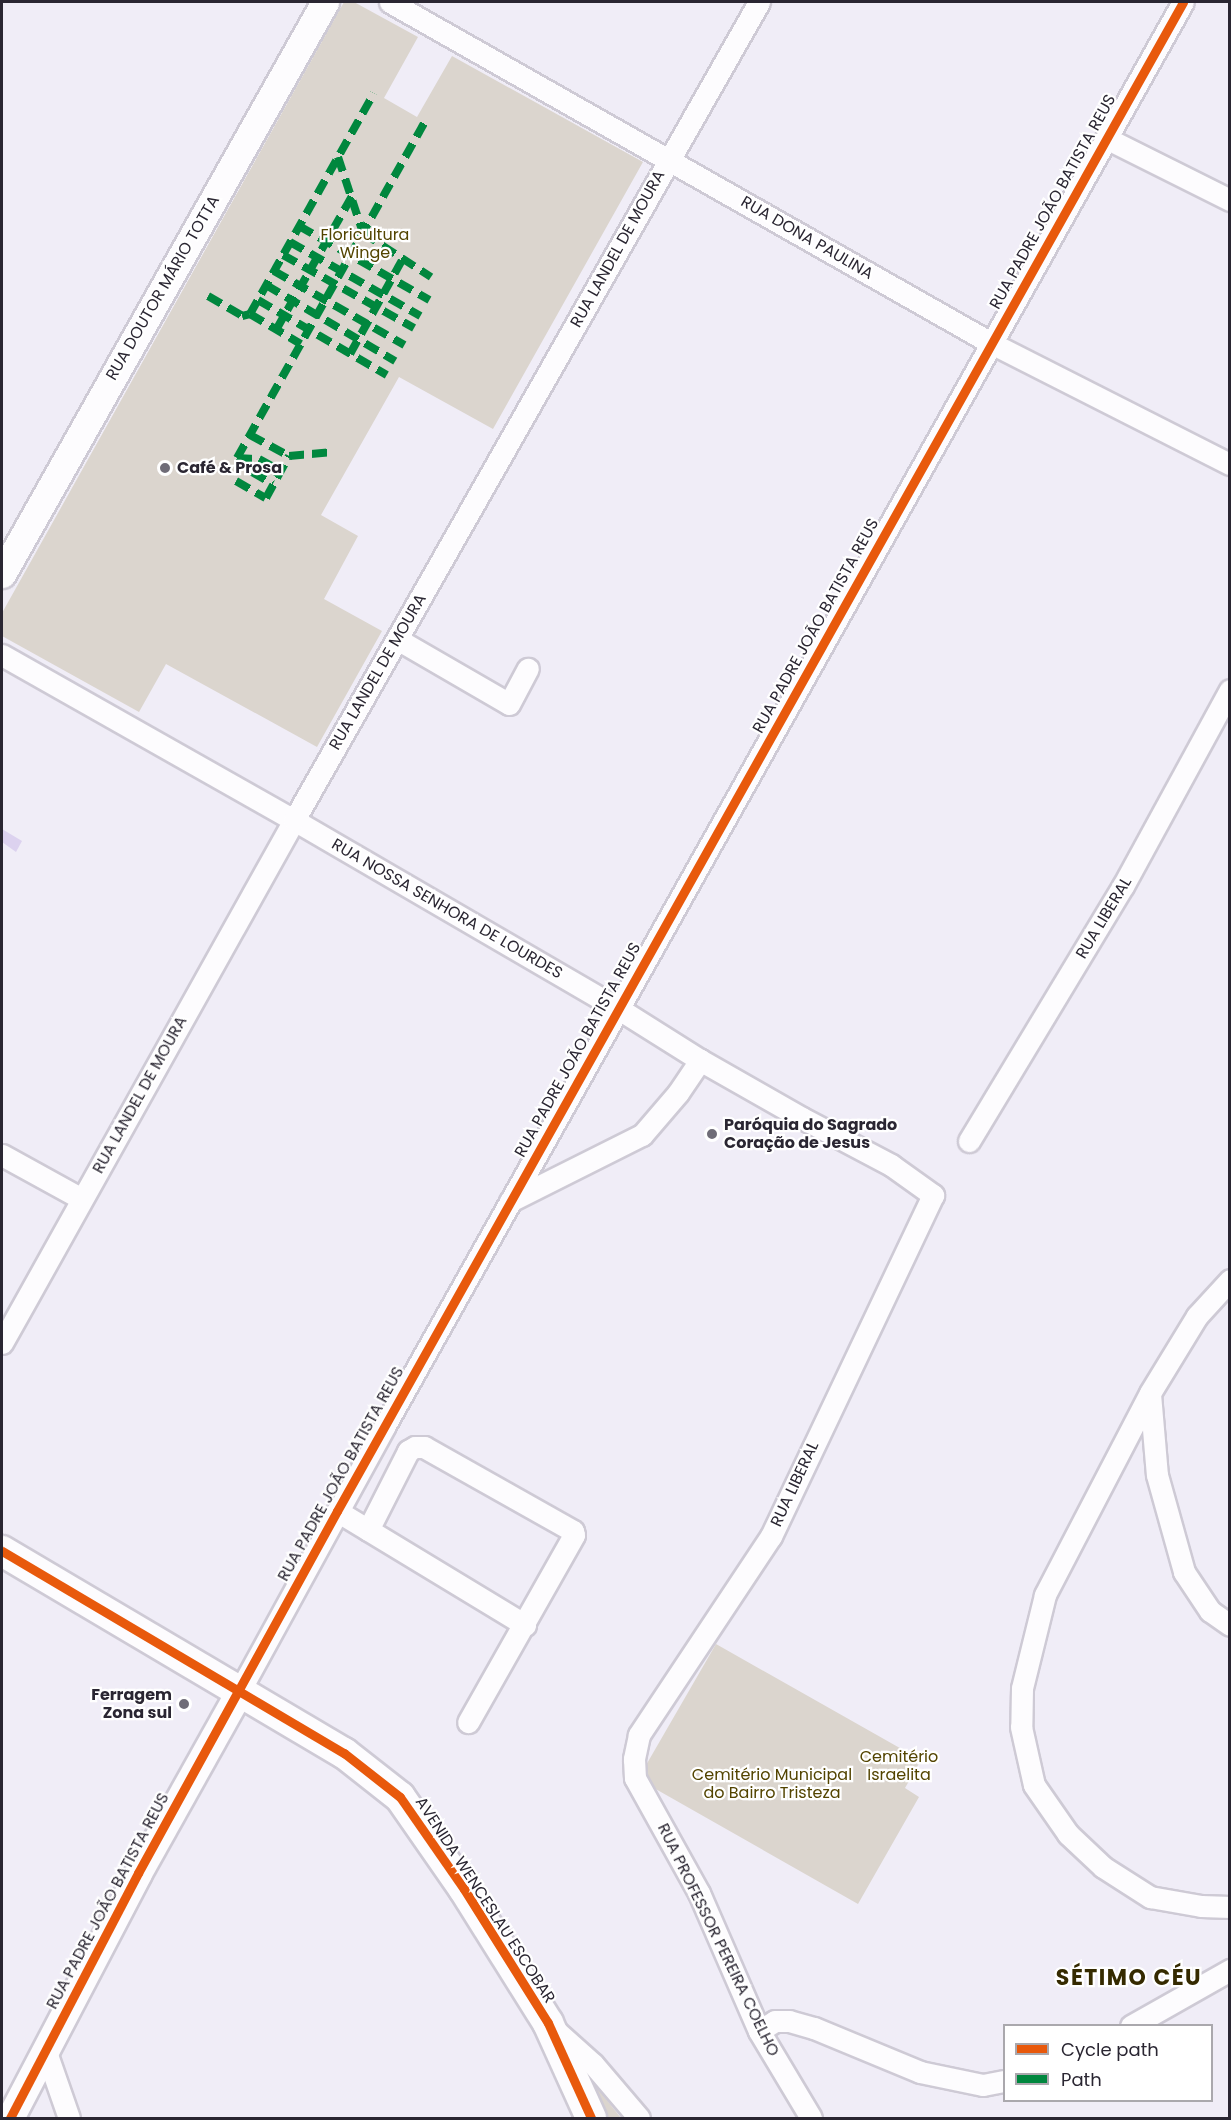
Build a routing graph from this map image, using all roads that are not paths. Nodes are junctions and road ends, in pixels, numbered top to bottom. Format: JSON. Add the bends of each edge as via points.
{"nodes":[{"id":1,"x":325,"y":2,"type":"edge"},
{"id":2,"x":390,"y":2,"type":"edge"},
{"id":3,"x":759,"y":2,"type":"edge"},
{"id":4,"x":1183,"y":2,"type":"edge"},
{"id":5,"x":1106,"y":138,"type":"junction"},
{"id":6,"x":668,"y":159,"type":"junction"},
{"id":7,"x":1230,"y":200,"type":"edge"},
{"id":8,"x":991,"y":343,"type":"junction"},
{"id":9,"x":1230,"y":464,"type":"edge"},
{"id":10,"x":2,"y":574,"type":"edge"},
{"id":11,"x":397,"y":639,"type":"junction"},
{"id":12,"x":2,"y":655,"type":"edge"},
{"id":13,"x":528,"y":669,"type":"dead end"},
{"id":14,"x":1230,"y":690,"type":"edge"},
{"id":15,"x":294,"y":820,"type":"junction"},
{"id":16,"x":619,"y":1008,"type":"junction"},
{"id":17,"x":700,"y":1060,"type":"junction"},
{"id":18,"x":969,"y":1141,"type":"dead end"},
{"id":19,"x":2,"y":1155,"type":"edge"},
{"id":20,"x":933,"y":1195,"type":"joint"},
{"id":21,"x":82,"y":1199,"type":"junction"},
{"id":22,"x":510,"y":1201,"type":"junction"},
{"id":23,"x":1230,"y":1280,"type":"edge"},
{"id":24,"x":10,"y":1309,"type":"edge"},
{"id":25,"x":2,"y":1343,"type":"edge"},
{"id":26,"x":1150,"y":1393,"type":"junction"},
{"id":27,"x":337,"y":1512,"type":"junction"},
{"id":28,"x":368,"y":1530,"type":"junction"},
{"id":29,"x":2,"y":1551,"type":"edge"},
{"id":30,"x":1230,"y":1624,"type":"edge"},
{"id":31,"x":525,"y":1625,"type":"junction"},
{"id":32,"x":239,"y":1692,"type":"junction"},
{"id":33,"x":468,"y":1722,"type":"dead end"},
{"id":34,"x":634,"y":1758,"type":"joint"},
{"id":35,"x":1230,"y":1907,"type":"edge"},
{"id":36,"x":1230,"y":1970,"type":"edge"},
{"id":37,"x":548,"y":2024,"type":"junction"},
{"id":38,"x":1133,"y":2024,"type":"edge"},
{"id":39,"x":759,"y":2031,"type":"junction"},
{"id":40,"x":45,"y":2052,"type":"junction"},
{"id":41,"x":1003,"y":2081,"type":"edge"},
{"id":42,"x":10,"y":2118,"type":"edge"},
{"id":43,"x":69,"y":2118,"type":"edge"},
{"id":44,"x":591,"y":2118,"type":"edge"},
{"id":45,"x":639,"y":2118,"type":"edge"},
{"id":46,"x":811,"y":2118,"type":"edge"}],
"edges":[{"from":1,"to":10,"type":"street","name":"RUA DOUTOR MÁRIO TOTTA"},
{"from":2,"to":6,"type":"street","name":"RUA DONA PAULINA"},
{"from":3,"to":6,"type":"street","name":"RUA LANDEL DE MOURA"},
{"from":4,"to":5,"type":"street","name":"RUA PADRE JOÃO BATISTA REUS"},
{"from":5,"to":7,"type":"street"},
{"from":5,"to":8,"type":"street","name":"RUA PADRE JOÃO BATISTA REUS"},
{"from":6,"to":8,"type":"street","name":"RUA DONA PAULINA"},
{"from":6,"to":11,"type":"street","name":"RUA LANDEL DE MOURA"},
{"from":8,"to":9,"type":"street","name":"RUA DONA PAULINA"},
{"from":8,"to":16,"type":"street","name":"RUA PADRE JOÃO BATISTA REUS"},
{"from":11,"to":13,"type":"street","via":[[509,704]]},
{"from":11,"to":15,"type":"street","name":"RUA LANDEL DE MOURA"},
{"from":12,"to":15,"type":"street","name":"RUA NOSSA SENHORA DE LOURDES"},
{"from":14,"to":18,"type":"street","name":"RUA LIBERAL","via":[[1124,886]]},
{"from":15,"to":16,"type":"street","name":"RUA NOSSA SENHORA DE LOURDES"},
{"from":15,"to":21,"type":"street","name":"RUA LANDEL DE MOURA"},
{"from":16,"to":17,"type":"street","name":"RUA NOSSA SENHORA DE LOURDES"},
{"from":16,"to":22,"type":"street","name":"RUA PADRE JOÃO BATISTA REUS"},
{"from":17,"to":20,"type":"street","name":"RUA NOSSA SENHORA DE LOURDES","via":[[891,1165]]},
{"from":17,"to":22,"type":"street","via":[[642,1135]]},
{"from":19,"to":21,"type":"street"},
{"from":20,"to":34,"type":"street","name":"RUA LIBERAL","via":[[771,1536],[639,1735]]},
{"from":21,"to":24,"type":"street","name":"RUA LANDEL DE MOURA"},
{"from":22,"to":27,"type":"street","name":"RUA PADRE JOÃO BATISTA REUS"},
{"from":23,"to":26,"type":"street","via":[[1197,1316]]},
{"from":24,"to":25,"type":"street","name":"RUA LANDEL DE MOURA"},
{"from":26,"to":30,"type":"street","via":[[1157,1475],[1184,1572],[1210,1611]]},
{"from":26,"to":35,"type":"street","via":[[1045,1595],[1022,1688],[1021,1727],[1034,1785],[1068,1834],[1103,1867],[1150,1897]]},
{"from":27,"to":28,"type":"street"},
{"from":27,"to":32,"type":"street","name":"RUA PADRE JOÃO BATISTA REUS"},
{"from":28,"to":31,"type":"street"},
{"from":28,"to":31,"type":"street","via":[[408,1451],[424,1447],[566,1525],[574,1535]]},
{"from":29,"to":32,"type":"main road","name":"AVENIDA WENCESLAU ESCOBAR"},
{"from":31,"to":33,"type":"street"},
{"from":32,"to":37,"type":"main road","name":"AVENIDA WENCESLAU ESCOBAR","via":[[344,1753],[400,1797],[464,1889]]},
{"from":32,"to":40,"type":"street","name":"RUA PADRE JOÃO BATISTA REUS","via":[[138,1873]]},
{"from":34,"to":39,"type":"street","name":"RUA PROFESSOR PEREIRA COELHO","via":[[635,1778],[699,1893]]},
{"from":36,"to":38,"type":"street"},
{"from":37,"to":44,"type":"main road","name":"AVENIDA WENCESLAU ESCOBAR"},
{"from":37,"to":45,"type":"street","via":[[593,2064]]},
{"from":39,"to":41,"type":"street","via":[[775,2021],[789,2021],[920,2072],[984,2085]]},
{"from":39,"to":46,"type":"street","name":"RUA PROFESSOR PEREIRA COELHO"},
{"from":40,"to":42,"type":"street","name":"RUA PADRE JOÃO BATISTA REUS"},
{"from":40,"to":43,"type":"street"}]}
